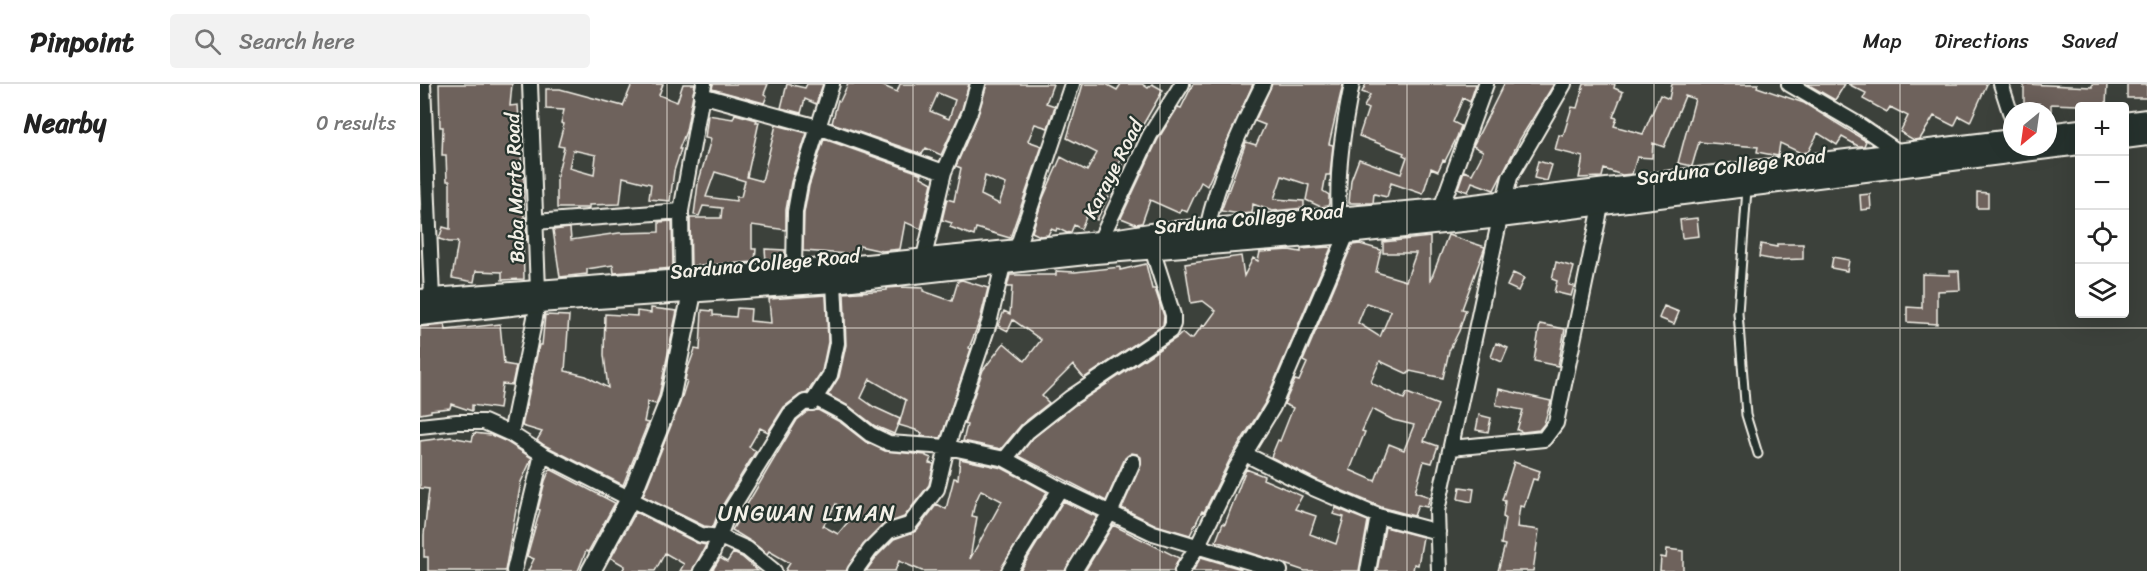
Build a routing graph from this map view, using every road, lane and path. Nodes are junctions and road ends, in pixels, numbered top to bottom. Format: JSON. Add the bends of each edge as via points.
{"nodes":[{"id":1,"x":423,"y":84,"type":"edge"},
{"id":2,"x":530,"y":84,"type":"edge"},
{"id":3,"x":832,"y":84,"type":"edge"},
{"id":4,"x":978,"y":84,"type":"edge"},
{"id":5,"x":1072,"y":84,"type":"edge"},
{"id":6,"x":1182,"y":84,"type":"edge"},
{"id":7,"x":1263,"y":84,"type":"edge"},
{"id":8,"x":1352,"y":84,"type":"edge"},
{"id":9,"x":1486,"y":84,"type":"edge"},
{"id":10,"x":1564,"y":84,"type":"edge"},
{"id":11,"x":1789,"y":84,"type":"edge"},
{"id":12,"x":2001,"y":84,"type":"edge"},
{"id":13,"x":703,"y":90,"type":"edge"},
{"id":14,"x":2007,"y":102,"type":"edge"},
{"id":15,"x":2147,"y":119,"type":"edge"},
{"id":16,"x":2129,"y":121,"type":"edge"},
{"id":17,"x":818,"y":127,"type":"junction"},
{"id":18,"x":2075,"y":130,"type":"edge"},
{"id":19,"x":2057,"y":132,"type":"edge"},
{"id":20,"x":2147,"y":136,"type":"edge"},
{"id":21,"x":2129,"y":138,"type":"edge"},
{"id":22,"x":2003,"y":140,"type":"edge"},
{"id":23,"x":2075,"y":146,"type":"edge"},
{"id":24,"x":1900,"y":153,"type":"junction"},
{"id":25,"x":944,"y":171,"type":"junction"},
{"id":26,"x":1747,"y":188,"type":"junction"},
{"id":27,"x":1601,"y":206,"type":"junction"},
{"id":28,"x":1441,"y":208,"type":"junction"},
{"id":29,"x":1502,"y":209,"type":"junction"},
{"id":30,"x":681,"y":211,"type":"junction"},
{"id":31,"x":535,"y":222,"type":"junction"},
{"id":32,"x":1343,"y":226,"type":"junction"},
{"id":33,"x":1207,"y":228,"type":"junction"},
{"id":34,"x":1256,"y":233,"type":"junction"},
{"id":35,"x":1097,"y":247,"type":"junction"},
{"id":36,"x":1017,"y":248,"type":"junction"},
{"id":37,"x":1152,"y":249,"type":"junction"},
{"id":38,"x":924,"y":257,"type":"junction"},
{"id":39,"x":1003,"y":265,"type":"junction"},
{"id":40,"x":794,"y":268,"type":"junction"},
{"id":41,"x":834,"y":282,"type":"junction"},
{"id":42,"x":687,"y":286,"type":"junction"},
{"id":43,"x":538,"y":296,"type":"junction"},
{"id":44,"x":426,"y":299,"type":"edge"},
{"id":45,"x":420,"y":316,"type":"edge"},
{"id":46,"x":815,"y":398,"type":"junction"},
{"id":47,"x":420,"y":426,"type":"edge"},
{"id":48,"x":510,"y":434,"type":"junction"},
{"id":49,"x":947,"y":447,"type":"junction"},
{"id":50,"x":1451,"y":448,"type":"junction"},
{"id":51,"x":542,"y":454,"type":"junction"},
{"id":52,"x":1245,"y":454,"type":"junction"},
{"id":53,"x":1758,"y":454,"type":"dead end"},
{"id":54,"x":1005,"y":459,"type":"junction"},
{"id":55,"x":1133,"y":462,"type":"dead end"},
{"id":56,"x":1060,"y":489,"type":"junction"},
{"id":57,"x":630,"y":499,"type":"junction"},
{"id":58,"x":1110,"y":513,"type":"junction"},
{"id":59,"x":1378,"y":516,"type":"junction"},
{"id":60,"x":1438,"y":532,"type":"junction"},
{"id":61,"x":720,"y":537,"type":"junction"},
{"id":62,"x":1197,"y":547,"type":"junction"},
{"id":63,"x":514,"y":571,"type":"edge"},
{"id":64,"x":591,"y":571,"type":"edge"},
{"id":65,"x":701,"y":571,"type":"edge"},
{"id":66,"x":774,"y":571,"type":"edge"},
{"id":67,"x":855,"y":571,"type":"edge"},
{"id":68,"x":1009,"y":571,"type":"edge"},
{"id":69,"x":1074,"y":571,"type":"edge"},
{"id":70,"x":1182,"y":571,"type":"edge"},
{"id":71,"x":1280,"y":571,"type":"edge"},
{"id":72,"x":1368,"y":571,"type":"edge"},
{"id":73,"x":1439,"y":571,"type":"edge"}],
"edges":[{"from":1,"to":44,"type":"street"},
{"from":2,"to":31,"type":"street","name":"Baba Marte Road"},
{"from":3,"to":17,"type":"street"},
{"from":4,"to":25,"type":"street"},
{"from":5,"to":36,"type":"street"},
{"from":6,"to":35,"type":"street","name":"Karaye Road","via":[[1150,135]]},
{"from":7,"to":33,"type":"street","via":[[1239,132]]},
{"from":8,"to":32,"type":"street","via":[[1337,188]]},
{"from":9,"to":28,"type":"street"},
{"from":10,"to":29,"type":"street","via":[[1510,177]]},
{"from":11,"to":24,"type":"street"},
{"from":12,"to":14,"type":"street"},
{"from":13,"to":17,"type":"street"},
{"from":13,"to":30,"type":"street"},
{"from":15,"to":16,"type":"street"},
{"from":17,"to":25,"type":"street"},
{"from":17,"to":40,"type":"street","via":[[795,212]]},
{"from":18,"to":19,"type":"street"},
{"from":20,"to":21,"type":"street"},
{"from":22,"to":24,"type":"street","name":"Sarduna College Road"},
{"from":23,"to":26,"type":"street","name":"Sarduna College Road"},
{"from":24,"to":29,"type":"street","name":"Sarduna College Road"},
{"from":25,"to":38,"type":"street"},
{"from":26,"to":27,"type":"street","name":"Sarduna College Road"},
{"from":26,"to":53,"type":"lane","via":[[1738,313],[1746,415]]},
{"from":27,"to":29,"type":"street","name":"Sarduna College Road"},
{"from":27,"to":50,"type":"street","via":[[1556,423],[1544,439]]},
{"from":28,"to":29,"type":"street","name":"Sarduna College Road"},
{"from":28,"to":32,"type":"street","name":"Sarduna College Road"},
{"from":29,"to":32,"type":"street","name":"Sarduna College Road"},
{"from":29,"to":50,"type":"street"},
{"from":30,"to":31,"type":"street"},
{"from":30,"to":42,"type":"street"},
{"from":31,"to":43,"type":"street","name":"Baba Marte Road"},
{"from":32,"to":34,"type":"street","name":"Sarduna College Road"},
{"from":32,"to":52,"type":"street","via":[[1273,407]]},
{"from":33,"to":34,"type":"street","name":"Sarduna College Road"},
{"from":33,"to":35,"type":"street","name":"Sarduna College Road","via":[[1150,233]]},
{"from":34,"to":37,"type":"street","name":"Sarduna College Road"},
{"from":35,"to":36,"type":"street","name":"Sarduna College Road"},
{"from":35,"to":37,"type":"street","name":"Sarduna College Road"},
{"from":35,"to":39,"type":"street","name":"Sarduna College Road"},
{"from":36,"to":38,"type":"street","name":"Sarduna College Road"},
{"from":37,"to":54,"type":"street","via":[[1173,315],[1170,331],[1070,398],[1027,432]]},
{"from":38,"to":40,"type":"street","name":"Sarduna College Road"},
{"from":39,"to":41,"type":"street","name":"Sarduna College Road"},
{"from":39,"to":49,"type":"street","via":[[989,323]]},
{"from":40,"to":42,"type":"street","name":"Sarduna College Road"},
{"from":41,"to":42,"type":"street","name":"Sarduna College Road"},
{"from":41,"to":46,"type":"street","via":[[837,343],[830,375]]},
{"from":42,"to":43,"type":"street","name":"Sarduna College Road"},
{"from":42,"to":57,"type":"street","via":[[670,399]]},
{"from":43,"to":44,"type":"street","name":"Sarduna College Road"},
{"from":43,"to":45,"type":"street","name":"Sarduna College Road"},
{"from":43,"to":48,"type":"street","name":"Baba Marte Road"},
{"from":46,"to":49,"type":"street","via":[[889,443]]},
{"from":46,"to":61,"type":"street","via":[[789,414],[728,516]]},
{"from":47,"to":48,"type":"street","via":[[484,422]]},
{"from":48,"to":51,"type":"street"},
{"from":49,"to":54,"type":"street"},
{"from":49,"to":67,"type":"street","via":[[933,496],[909,525],[889,531]]},
{"from":50,"to":60,"type":"street","via":[[1437,511]]},
{"from":51,"to":57,"type":"street"},
{"from":51,"to":63,"type":"street"},
{"from":52,"to":59,"type":"street"},
{"from":52,"to":62,"type":"street"},
{"from":54,"to":56,"type":"street"},
{"from":55,"to":58,"type":"street"},
{"from":56,"to":58,"type":"street"},
{"from":56,"to":68,"type":"street"},
{"from":57,"to":61,"type":"street","via":[[701,535]]},
{"from":57,"to":64,"type":"street"},
{"from":58,"to":62,"type":"street"},
{"from":58,"to":69,"type":"street"},
{"from":59,"to":60,"type":"street"},
{"from":59,"to":72,"type":"street"},
{"from":60,"to":73,"type":"street"},
{"from":61,"to":65,"type":"street"},
{"from":61,"to":66,"type":"street","via":[[747,549]]},
{"from":62,"to":70,"type":"street"},
{"from":62,"to":71,"type":"street"}]}
